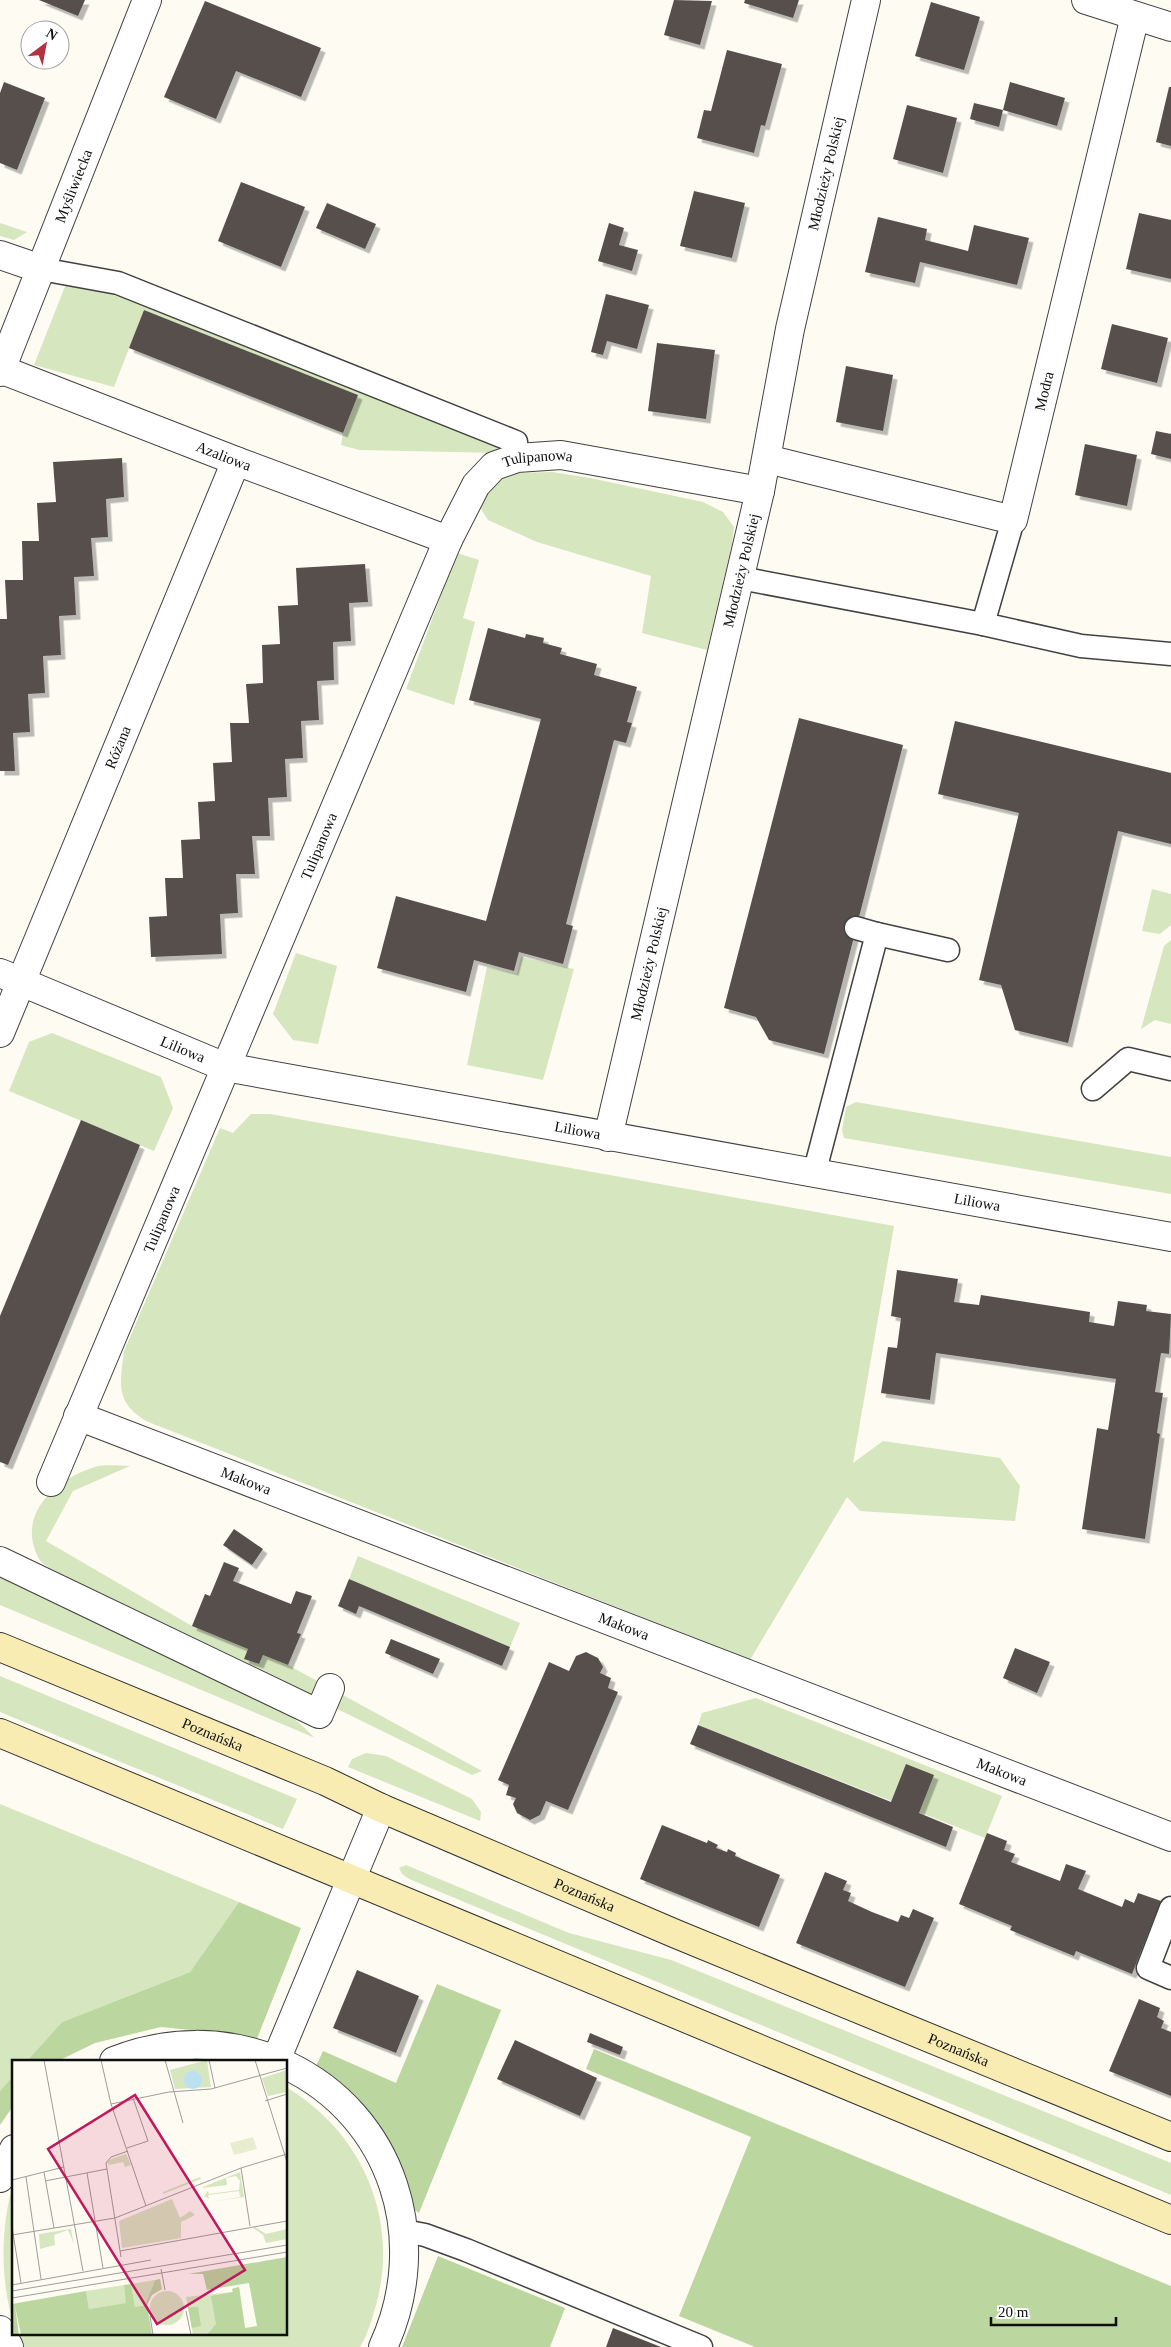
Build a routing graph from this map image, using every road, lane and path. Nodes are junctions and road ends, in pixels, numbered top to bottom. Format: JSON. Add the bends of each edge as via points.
{"nodes":[{"id":1,"x":147,"y":0,"type":"edge"},
{"id":2,"x":866,"y":0,"type":"edge"},
{"id":3,"x":1086,"y":0,"type":"edge"},
{"id":4,"x":1135,"y":16,"type":"junction"},
{"id":5,"x":1171,"y":27,"type":"edge"},
{"id":6,"x":0,"y":255,"type":"edge"},
{"id":7,"x":41,"y":269,"type":"junction"},
{"id":8,"x":0,"y":370,"type":"edge"},
{"id":9,"x":517,"y":458,"type":"junction"},
{"id":10,"x":767,"y":459,"type":"junction"},
{"id":11,"x":236,"y":461,"type":"junction"},
{"id":12,"x":760,"y":491,"type":"junction"},
{"id":13,"x":1014,"y":520,"type":"junction"},
{"id":14,"x":448,"y":540,"type":"junction"},
{"id":15,"x":740,"y":578,"type":"junction"},
{"id":16,"x":982,"y":624,"type":"junction"},
{"id":17,"x":1171,"y":654,"type":"edge"},
{"id":18,"x":856,"y":928,"type":"dead end"},
{"id":19,"x":878,"y":934,"type":"junction"},
{"id":20,"x":948,"y":950,"type":"dead end"},
{"id":21,"x":11,"y":977,"type":"edge"},
{"id":22,"x":0,"y":1033,"type":"edge"},
{"id":23,"x":225,"y":1067,"type":"junction"},
{"id":24,"x":1171,"y":1069,"type":"edge"},
{"id":25,"x":1093,"y":1089,"type":"dead end"},
{"id":26,"x":608,"y":1137,"type":"junction"},
{"id":27,"x":814,"y":1174,"type":"junction"},
{"id":28,"x":1171,"y":1237,"type":"edge"},
{"id":29,"x":78,"y":1416,"type":"junction"},
{"id":30,"x":51,"y":1482,"type":"dead end"},
{"id":31,"x":0,"y":1560,"type":"edge"},
{"id":32,"x":0,"y":1647,"type":"edge"},
{"id":33,"x":330,"y":1688,"type":"dead end"},
{"id":34,"x":0,"y":1733,"type":"edge"},
{"id":35,"x":381,"y":1808,"type":"junction"},
{"id":36,"x":1171,"y":1837,"type":"edge"},
{"id":37,"x":352,"y":1879,"type":"junction"},
{"id":38,"x":1171,"y":1908,"type":"edge"},
{"id":39,"x":1171,"y":1978,"type":"edge"},
{"id":40,"x":116,"y":2060,"type":"edge"},
{"id":41,"x":275,"y":2060,"type":"edge"},
{"id":42,"x":281,"y":2060,"type":"edge"},
{"id":43,"x":288,"y":2067,"type":"edge"},
{"id":44,"x":1171,"y":2137,"type":"edge"},
{"id":45,"x":1171,"y":2220,"type":"edge"},
{"id":46,"x":404,"y":2231,"type":"junction"},
{"id":47,"x":0,"y":2330,"type":"edge"},
{"id":48,"x":9,"y":2347,"type":"edge"},
{"id":49,"x":383,"y":2347,"type":"edge"},
{"id":50,"x":701,"y":2347,"type":"edge"}],
"edges":[{"from":1,"to":7,"type":"street","name":"Myśliwiecka"},
{"from":2,"to":10,"type":"street","name":"Młodzieży Polskiej","via":[[790,329]]},
{"from":3,"to":4,"type":"street"},
{"from":4,"to":5,"type":"street"},
{"from":4,"to":13,"type":"street","name":"Modra"},
{"from":6,"to":7,"type":"street"},
{"from":7,"to":8,"type":"street","name":"Myśliwiecka"},
{"from":7,"to":9,"type":"lane","via":[[118,283],[516,442]]},
{"from":8,"to":11,"type":"street","name":"Azaliowa"},
{"from":9,"to":12,"type":"street","name":"Tulipanowa","via":[[561,455]]},
{"from":9,"to":14,"type":"street","name":"Tulipanowa","via":[[494,466],[476,485]]},
{"from":10,"to":12,"type":"street","name":"Młodzieży Polskiej"},
{"from":10,"to":13,"type":"street"},
{"from":11,"to":14,"type":"street","name":"Azaliowa"},
{"from":11,"to":21,"type":"street","name":"Różana"},
{"from":12,"to":15,"type":"street","name":"Młodzieży Polskiej"},
{"from":13,"to":16,"type":"lane"},
{"from":14,"to":23,"type":"street","name":"Tulipanowa"},
{"from":15,"to":16,"type":"lane"},
{"from":15,"to":26,"type":"street","name":"Młodzieży Polskiej"},
{"from":16,"to":17,"type":"lane","via":[[1081,646]]},
{"from":18,"to":19,"type":"lane"},
{"from":19,"to":20,"type":"lane"},
{"from":19,"to":27,"type":"lane"},
{"from":21,"to":22,"type":"street","name":"Różana"},
{"from":21,"to":23,"type":"street","name":"Liliowa"},
{"from":23,"to":26,"type":"street","name":"Liliowa"},
{"from":23,"to":29,"type":"street","name":"Tulipanowa"},
{"from":24,"to":25,"type":"lane","via":[[1128,1059]]},
{"from":26,"to":27,"type":"street","name":"Liliowa"},
{"from":27,"to":28,"type":"street","name":"Liliowa"},
{"from":29,"to":30,"type":"street","name":"Tulipanowa"},
{"from":29,"to":36,"type":"street","name":"Makowa"},
{"from":31,"to":33,"type":"street","via":[[319,1714]]},
{"from":32,"to":35,"type":"main road","name":"Poznańska","via":[[324,1781]]},
{"from":34,"to":37,"type":"main road"},
{"from":35,"to":37,"type":"street"},
{"from":35,"to":44,"type":"main road","name":"Poznańska","via":[[676,1934]]},
{"from":37,"to":42,"type":"street"},
{"from":37,"to":45,"type":"main road"},
{"from":38,"to":39,"type":"lane","via":[[1148,1968]]},
{"from":40,"to":41,"type":"street","via":[[169,2045],[206,2044],[242,2048]]},
{"from":43,"to":46,"type":"street","via":[[339,2100],[371,2138],[393,2182]]},
{"from":46,"to":49,"type":"street","via":[[405,2265],[401,2298]]},
{"from":46,"to":50,"type":"lane","via":[[466,2250]]},
{"from":47,"to":48,"type":"street"}]}
